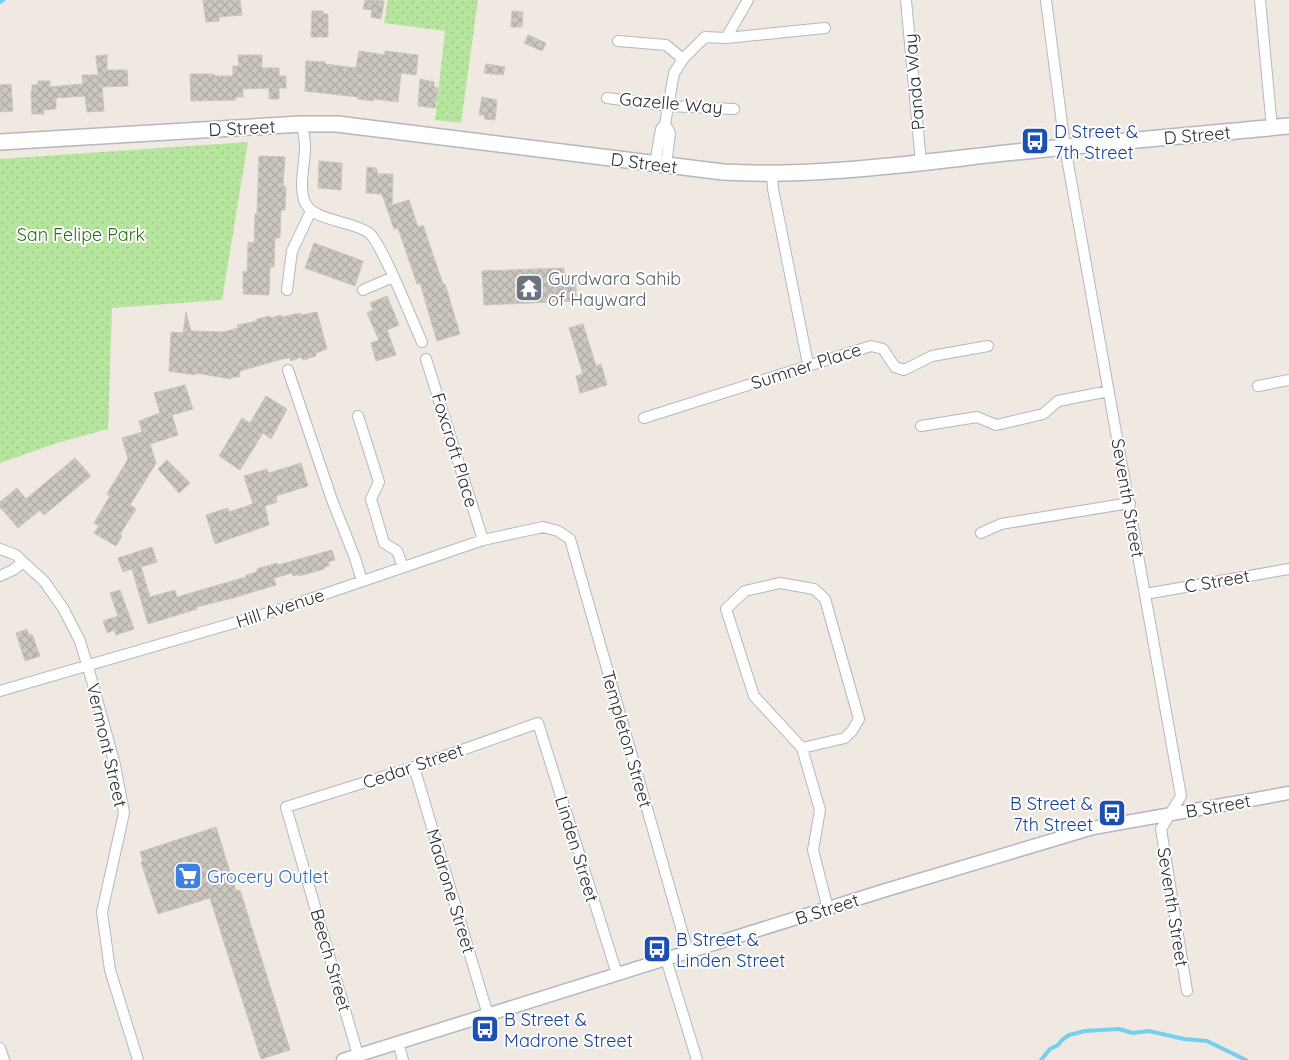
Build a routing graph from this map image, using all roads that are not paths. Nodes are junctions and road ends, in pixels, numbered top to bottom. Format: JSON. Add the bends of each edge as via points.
{"nodes":[{"id":1,"x":748,"y":0,"type":"edge"},
{"id":2,"x":906,"y":0,"type":"edge"},
{"id":3,"x":1046,"y":0,"type":"edge"},
{"id":4,"x":1260,"y":0,"type":"edge"},
{"id":5,"x":825,"y":28,"type":"dead end"},
{"id":6,"x":726,"y":38,"type":"junction"},
{"id":7,"x":618,"y":42,"type":"dead end"},
{"id":8,"x":683,"y":59,"type":"junction"},
{"id":9,"x":607,"y":98,"type":"dead end"},
{"id":10,"x":668,"y":106,"type":"junction"},
{"id":11,"x":734,"y":109,"type":"dead end"},
{"id":12,"x":302,"y":124,"type":"junction"},
{"id":13,"x":1289,"y":126,"type":"edge"},
{"id":14,"x":1272,"y":128,"type":"junction"},
{"id":15,"x":0,"y":142,"type":"edge"},
{"id":16,"x":1065,"y":148,"type":"junction"},
{"id":17,"x":920,"y":164,"type":"junction"},
{"id":18,"x":661,"y":165,"type":"junction"},
{"id":19,"x":772,"y":174,"type":"junction"},
{"id":20,"x":311,"y":210,"type":"junction"},
{"id":21,"x":393,"y":277,"type":"junction"},
{"id":22,"x":287,"y":290,"type":"dead end"},
{"id":23,"x":363,"y":290,"type":"dead end"},
{"id":24,"x":422,"y":342,"type":"dead end"},
{"id":25,"x":988,"y":346,"type":"dead end"},
{"id":26,"x":426,"y":359,"type":"dead end"},
{"id":27,"x":808,"y":364,"type":"junction"},
{"id":28,"x":288,"y":370,"type":"dead end"},
{"id":29,"x":1289,"y":380,"type":"edge"},
{"id":30,"x":1258,"y":386,"type":"dead end"},
{"id":31,"x":1109,"y":391,"type":"junction"},
{"id":32,"x":358,"y":416,"type":"dead end"},
{"id":33,"x":644,"y":418,"type":"dead end"},
{"id":34,"x":921,"y":426,"type":"dead end"},
{"id":35,"x":1130,"y":503,"type":"junction"},
{"id":36,"x":558,"y":531,"type":"joint"},
{"id":37,"x":981,"y":533,"type":"dead end"},
{"id":38,"x":482,"y":540,"type":"junction"},
{"id":39,"x":0,"y":549,"type":"edge"},
{"id":40,"x":23,"y":562,"type":"junction"},
{"id":41,"x":403,"y":567,"type":"junction"},
{"id":42,"x":1289,"y":569,"type":"edge"},
{"id":43,"x":0,"y":576,"type":"edge"},
{"id":44,"x":362,"y":581,"type":"junction"},
{"id":45,"x":1145,"y":594,"type":"junction"},
{"id":46,"x":88,"y":666,"type":"junction"},
{"id":47,"x":0,"y":691,"type":"edge"},
{"id":48,"x":538,"y":722,"type":"joint"},
{"id":49,"x":802,"y":748,"type":"junction"},
{"id":50,"x":414,"y":767,"type":"junction"},
{"id":51,"x":1289,"y":793,"type":"edge"},
{"id":52,"x":286,"y":807,"type":"joint"},
{"id":53,"x":1170,"y":814,"type":"junction"},
{"id":54,"x":828,"y":909,"type":"junction"},
{"id":55,"x":688,"y":952,"type":"junction"},
{"id":56,"x":666,"y":959,"type":"junction"},
{"id":57,"x":617,"y":974,"type":"junction"},
{"id":58,"x":1187,"y":990,"type":"dead end"},
{"id":59,"x":488,"y":1015,"type":"junction"},
{"id":60,"x":398,"y":1043,"type":"junction"},
{"id":61,"x":0,"y":1048,"type":"edge"},
{"id":62,"x":358,"y":1055,"type":"junction"},
{"id":63,"x":4,"y":1060,"type":"edge"},
{"id":64,"x":138,"y":1060,"type":"edge"},
{"id":65,"x":343,"y":1060,"type":"edge"},
{"id":66,"x":403,"y":1060,"type":"edge"},
{"id":67,"x":697,"y":1060,"type":"edge"}],
"edges":[{"from":1,"to":6,"type":"street"},
{"from":2,"to":17,"type":"street","name":"Panda Way"},
{"from":3,"to":16,"type":"street","name":"Seventh Street"},
{"from":4,"to":14,"type":"street"},
{"from":5,"to":6,"type":"street"},
{"from":6,"to":8,"type":"street","via":[[705,37]]},
{"from":7,"to":8,"type":"street","via":[[666,45]]},
{"from":8,"to":10,"type":"street","via":[[674,73]]},
{"from":9,"to":10,"type":"street","name":"Gazelle Way"},
{"from":10,"to":11,"type":"street","name":"Gazelle Way"},
{"from":10,"to":18,"type":"street","via":[[665,124],[670,133]]},
{"from":12,"to":15,"type":"main road","name":"D Street"},
{"from":12,"to":18,"type":"main road","name":"D Street","via":[[337,124]]},
{"from":12,"to":20,"type":"street","via":[[305,146],[303,192],[304,201]]},
{"from":13,"to":14,"type":"main road","name":"D Street"},
{"from":14,"to":16,"type":"main road","name":"D Street"},
{"from":16,"to":17,"type":"main road","name":"D Street"},
{"from":16,"to":31,"type":"street","name":"Seventh Street"},
{"from":17,"to":19,"type":"main road","name":"D Street"},
{"from":18,"to":19,"type":"main road","name":"D Street"},
{"from":19,"to":27,"type":"street"},
{"from":20,"to":21,"type":"street","via":[[358,226],[371,234]]},
{"from":20,"to":22,"type":"street","via":[[292,251]]},
{"from":21,"to":23,"type":"street"},
{"from":21,"to":24,"type":"street"},
{"from":25,"to":27,"type":"street","name":"Sumner Place","via":[[932,356],[904,370],[895,367],[883,349],[870,346]]},
{"from":26,"to":38,"type":"street","name":"Foxcroft Place"},
{"from":27,"to":33,"type":"street","name":"Sumner Place"},
{"from":28,"to":44,"type":"street"},
{"from":29,"to":30,"type":"street"},
{"from":31,"to":34,"type":"street","via":[[1058,401],[1043,414],[996,425],[977,418]]},
{"from":31,"to":35,"type":"street","name":"Seventh Street"},
{"from":32,"to":41,"type":"street","via":[[379,482],[371,499],[384,543],[398,551]]},
{"from":35,"to":37,"type":"street","via":[[1001,524]]},
{"from":35,"to":45,"type":"street","name":"Seventh Street"},
{"from":36,"to":38,"type":"street","name":"Hill Avenue","via":[[543,527]]},
{"from":36,"to":55,"type":"street","name":"Templeton Street","via":[[570,539]]},
{"from":38,"to":41,"type":"street","name":"Hill Avenue"},
{"from":39,"to":40,"type":"street","name":"Vermont Street","via":[[16,555]]},
{"from":40,"to":43,"type":"street"},
{"from":40,"to":46,"type":"street","name":"Vermont Street","via":[[44,581],[63,608],[80,641]]},
{"from":41,"to":44,"type":"street","name":"Hill Avenue"},
{"from":42,"to":45,"type":"street","name":"C Street"},
{"from":44,"to":46,"type":"street","name":"Hill Avenue","via":[[274,611]]},
{"from":45,"to":53,"type":"street","name":"Seventh Street","via":[[1181,796]]},
{"from":46,"to":47,"type":"street","name":"Hill Avenue"},
{"from":46,"to":64,"type":"street","name":"Vermont Street","via":[[115,765],[124,813],[102,912],[110,970]]},
{"from":48,"to":50,"type":"street","name":"Cedar Street"},
{"from":48,"to":57,"type":"street","name":"Linden Street"},
{"from":49,"to":49,"type":"street","via":[[754,696],[726,609],[745,591],[780,583],[814,589],[825,600],[859,718],[845,738]]},
{"from":49,"to":54,"type":"street","via":[[820,810],[813,850]]},
{"from":50,"to":52,"type":"street","name":"Cedar Street"},
{"from":50,"to":59,"type":"street","name":"Madrone Street"},
{"from":51,"to":53,"type":"street","name":"B Street"},
{"from":52,"to":62,"type":"street","name":"Beech Street"},
{"from":53,"to":54,"type":"street","name":"B Street","via":[[1093,828]]},
{"from":53,"to":58,"type":"street","name":"Seventh Street","via":[[1161,830]]},
{"from":54,"to":55,"type":"street","name":"B Street"},
{"from":55,"to":56,"type":"street","name":"B Street"},
{"from":56,"to":57,"type":"street","name":"B Street"},
{"from":56,"to":67,"type":"street"},
{"from":57,"to":59,"type":"street","name":"B Street"},
{"from":59,"to":60,"type":"street","name":"B Street"},
{"from":60,"to":62,"type":"street","name":"B Street"},
{"from":60,"to":66,"type":"street"},
{"from":61,"to":63,"type":"street"},
{"from":62,"to":65,"type":"street","name":"B Street"}]}
